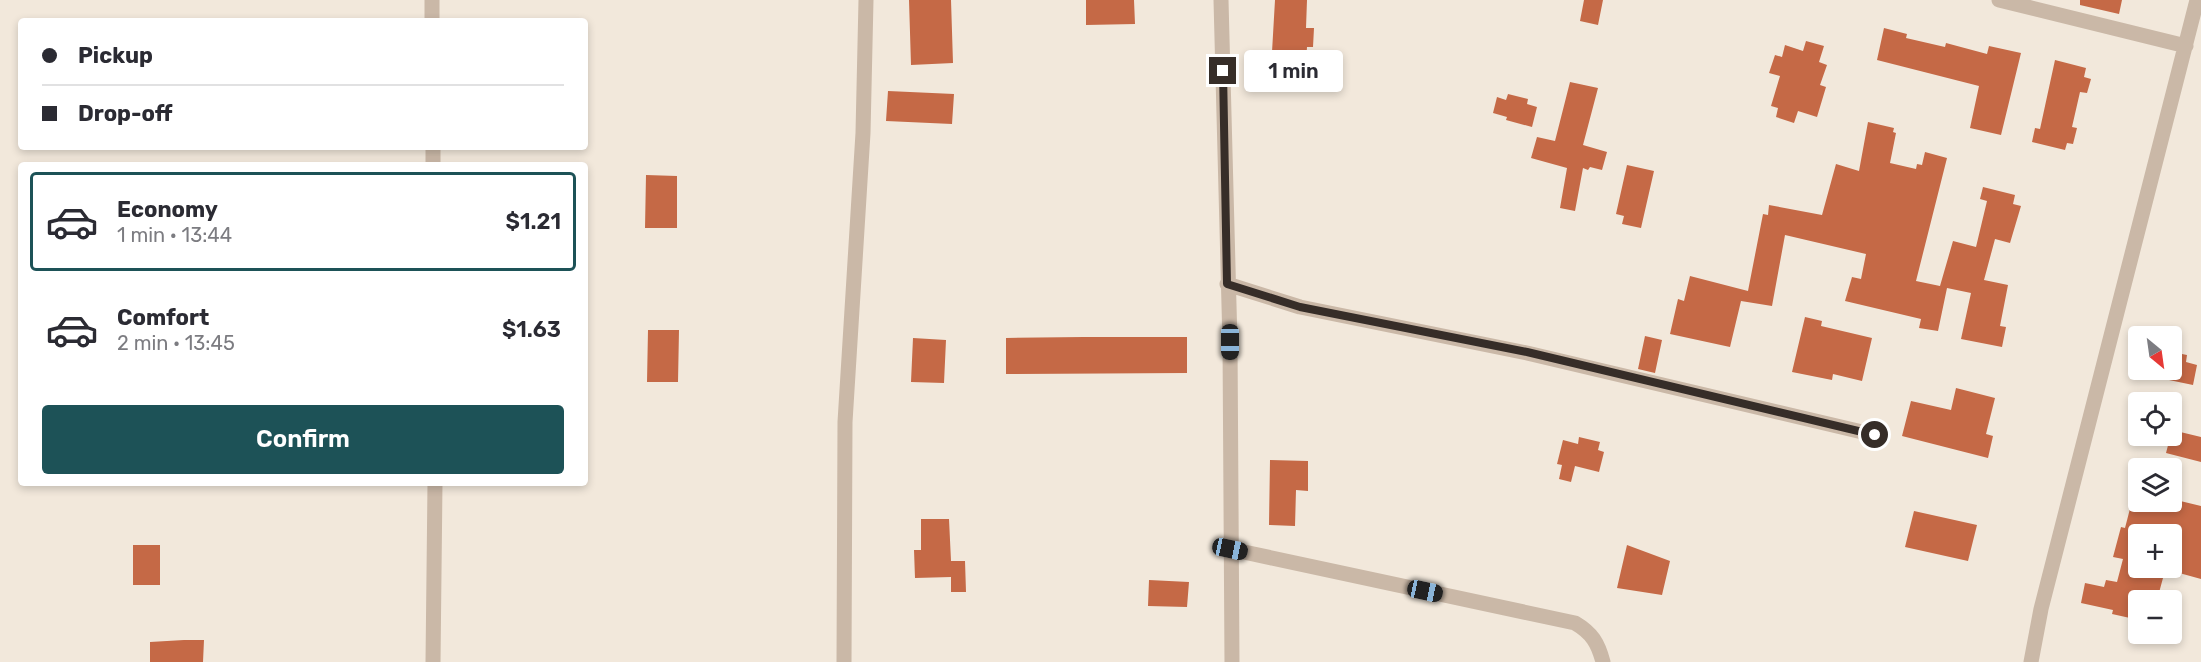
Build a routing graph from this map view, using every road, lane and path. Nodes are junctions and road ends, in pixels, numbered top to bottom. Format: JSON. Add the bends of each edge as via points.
{"nodes":[{"id":1,"x":432,"y":0,"type":"edge"},
{"id":2,"x":866,"y":0,"type":"edge"},
{"id":3,"x":1221,"y":0,"type":"edge"},
{"id":4,"x":1999,"y":0,"type":"edge"},
{"id":5,"x":2197,"y":0,"type":"edge"},
{"id":6,"x":432,"y":18,"type":"edge"},
{"id":7,"x":2186,"y":46,"type":"junction"},
{"id":8,"x":1227,"y":284,"type":"junction"},
{"id":9,"x":1875,"y":435,"type":"dead end"},
{"id":10,"x":435,"y":486,"type":"edge"},
{"id":11,"x":1230,"y":549,"type":"junction"},
{"id":12,"x":433,"y":662,"type":"edge"},
{"id":13,"x":844,"y":662,"type":"edge"},
{"id":14,"x":1232,"y":662,"type":"edge"},
{"id":15,"x":1603,"y":662,"type":"edge"},
{"id":16,"x":2031,"y":662,"type":"edge"}],
"edges":[{"from":1,"to":6,"type":"street"},
{"from":2,"to":13,"type":"street","via":[[863,133],[845,422]]},
{"from":3,"to":8,"type":"street"},
{"from":4,"to":7,"type":"street"},
{"from":5,"to":7,"type":"street"},
{"from":7,"to":16,"type":"street","via":[[2044,598]]},
{"from":8,"to":9,"type":"street","via":[[1300,307],[1527,352]]},
{"from":8,"to":11,"type":"street"},
{"from":10,"to":12,"type":"street"},
{"from":11,"to":14,"type":"street"},
{"from":11,"to":15,"type":"street","via":[[1575,623],[1589,632],[1599,646]]}]}
